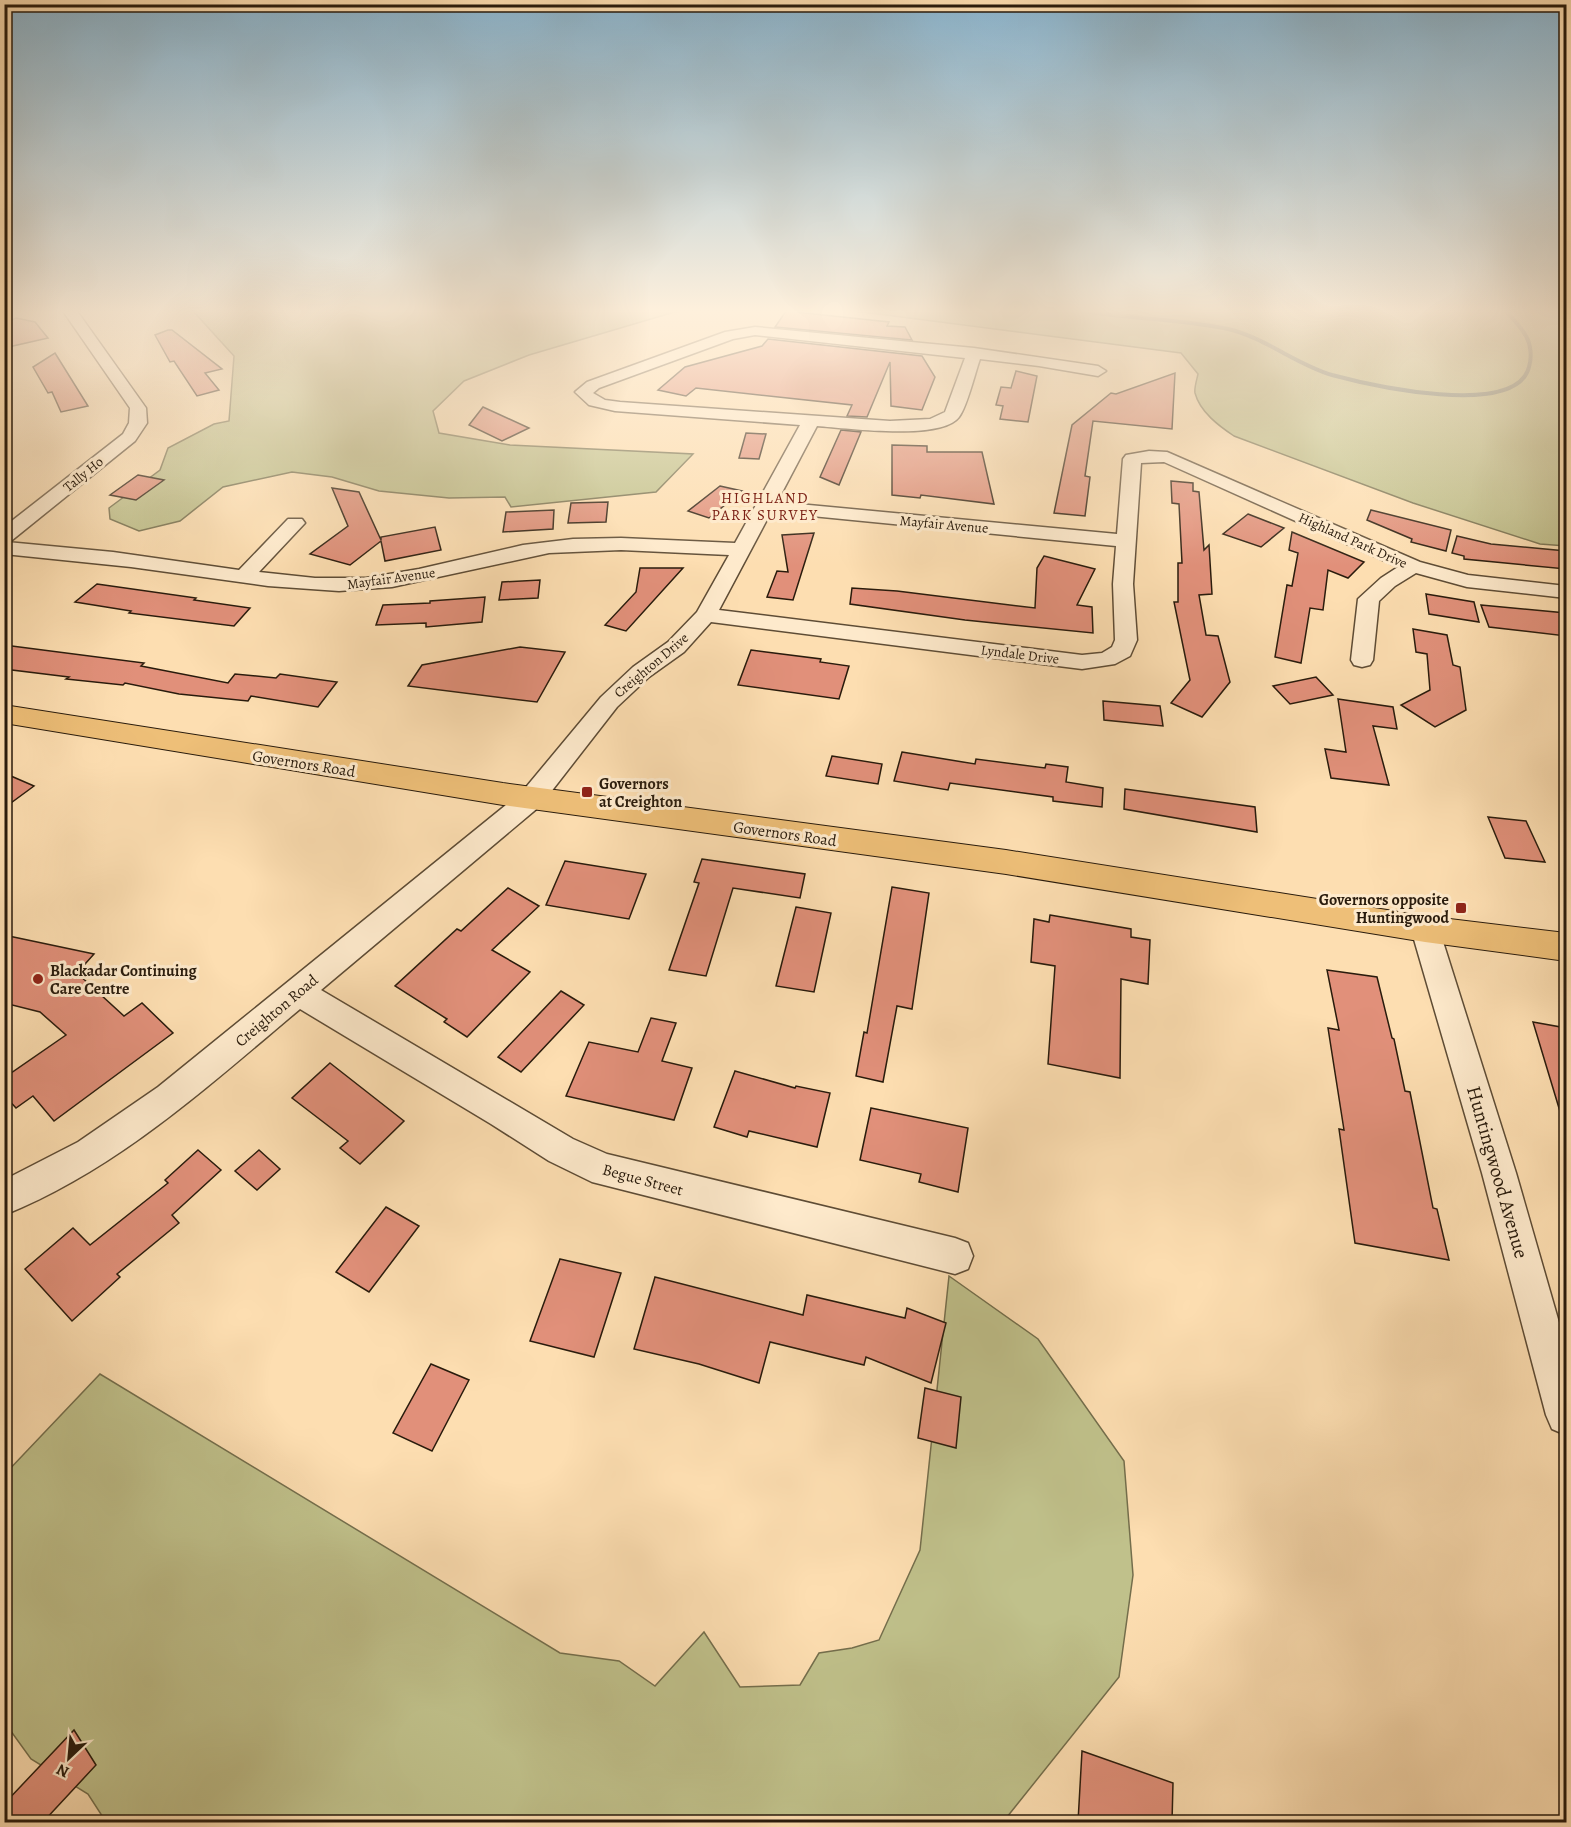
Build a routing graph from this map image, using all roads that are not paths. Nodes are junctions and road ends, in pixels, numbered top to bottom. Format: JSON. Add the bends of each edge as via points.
{"nodes":[{"id":1,"x":130,"y":396,"type":"edge"},
{"id":2,"x":586,"y":396,"type":"edge"},
{"id":3,"x":959,"y":396,"type":"edge"},
{"id":4,"x":811,"y":421,"type":"junction"},
{"id":5,"x":1149,"y":456,"type":"joint"},
{"id":6,"x":763,"y":506,"type":"junction"},
{"id":7,"x":295,"y":523,"type":"dead end"},
{"id":8,"x":4,"y":537,"type":"edge"},
{"id":9,"x":1126,"y":541,"type":"junction"},
{"id":10,"x":4,"y":548,"type":"edge"},
{"id":11,"x":740,"y":549,"type":"junction"},
{"id":12,"x":1413,"y":566,"type":"junction"},
{"id":13,"x":244,"y":576,"type":"junction"},
{"id":14,"x":1566,"y":592,"type":"edge"},
{"id":15,"x":706,"y":615,"type":"junction"},
{"id":16,"x":1362,"y":660,"type":"dead end"},
{"id":17,"x":4,"y":714,"type":"edge"},
{"id":18,"x":531,"y":799,"type":"junction"},
{"id":19,"x":1425,"y":929,"type":"junction"},
{"id":20,"x":1566,"y":947,"type":"edge"},
{"id":21,"x":298,"y":992,"type":"junction"},
{"id":22,"x":4,"y":1198,"type":"edge"},
{"id":23,"x":955,"y":1256,"type":"dead end"},
{"id":24,"x":1566,"y":1415,"type":"edge"}],
"edges":[{"from":1,"to":8,"type":"street","name":"Tally Ho","via":[[138,408],[138,423],[129,437]]},
{"from":2,"to":4,"type":"street","via":[[601,405]]},
{"from":3,"to":4,"type":"street","via":[[952,415],[931,425]]},
{"from":4,"to":6,"type":"street","name":"Creighton Drive"},
{"from":5,"to":9,"type":"street","name":"Lyndale Drive","via":[[1132,459]]},
{"from":5,"to":12,"type":"street","name":"Highland Park Drive","via":[[1167,457]]},
{"from":6,"to":9,"type":"street","name":"Mayfair Avenue"},
{"from":6,"to":11,"type":"street","name":"Creighton Drive"},
{"from":7,"to":13,"type":"street"},
{"from":9,"to":15,"type":"street","name":"Lyndale Drive","via":[[1126,640],[1122,651],[1107,659],[1082,662]]},
{"from":10,"to":13,"type":"street","name":"Mayfair Avenue"},
{"from":11,"to":13,"type":"street","name":"Mayfair Avenue","via":[[622,544],[550,546],[405,577],[340,585]]},
{"from":11,"to":15,"type":"street","name":"Creighton Drive"},
{"from":12,"to":14,"type":"street","name":"Highland Park Drive","via":[[1467,581]]},
{"from":12,"to":16,"type":"street","via":[[1369,599]]},
{"from":15,"to":18,"type":"street","name":"Creighton Drive","via":[[676,647],[609,702]]},
{"from":17,"to":18,"type":"main road","name":"Governors Road"},
{"from":18,"to":19,"type":"main road","name":"Governors Road","via":[[1006,862]]},
{"from":18,"to":21,"type":"street","name":"Creighton Road"},
{"from":19,"to":20,"type":"main road","name":"Governors Road"},
{"from":19,"to":24,"type":"street","name":"Huntingwood Avenue"},
{"from":21,"to":22,"type":"street","name":"Creighton Road","via":[[170,1098],[110,1142],[45,1181]]},
{"from":21,"to":23,"type":"street","name":"Begue Street","via":[[561,1150],[604,1170]]}]}
